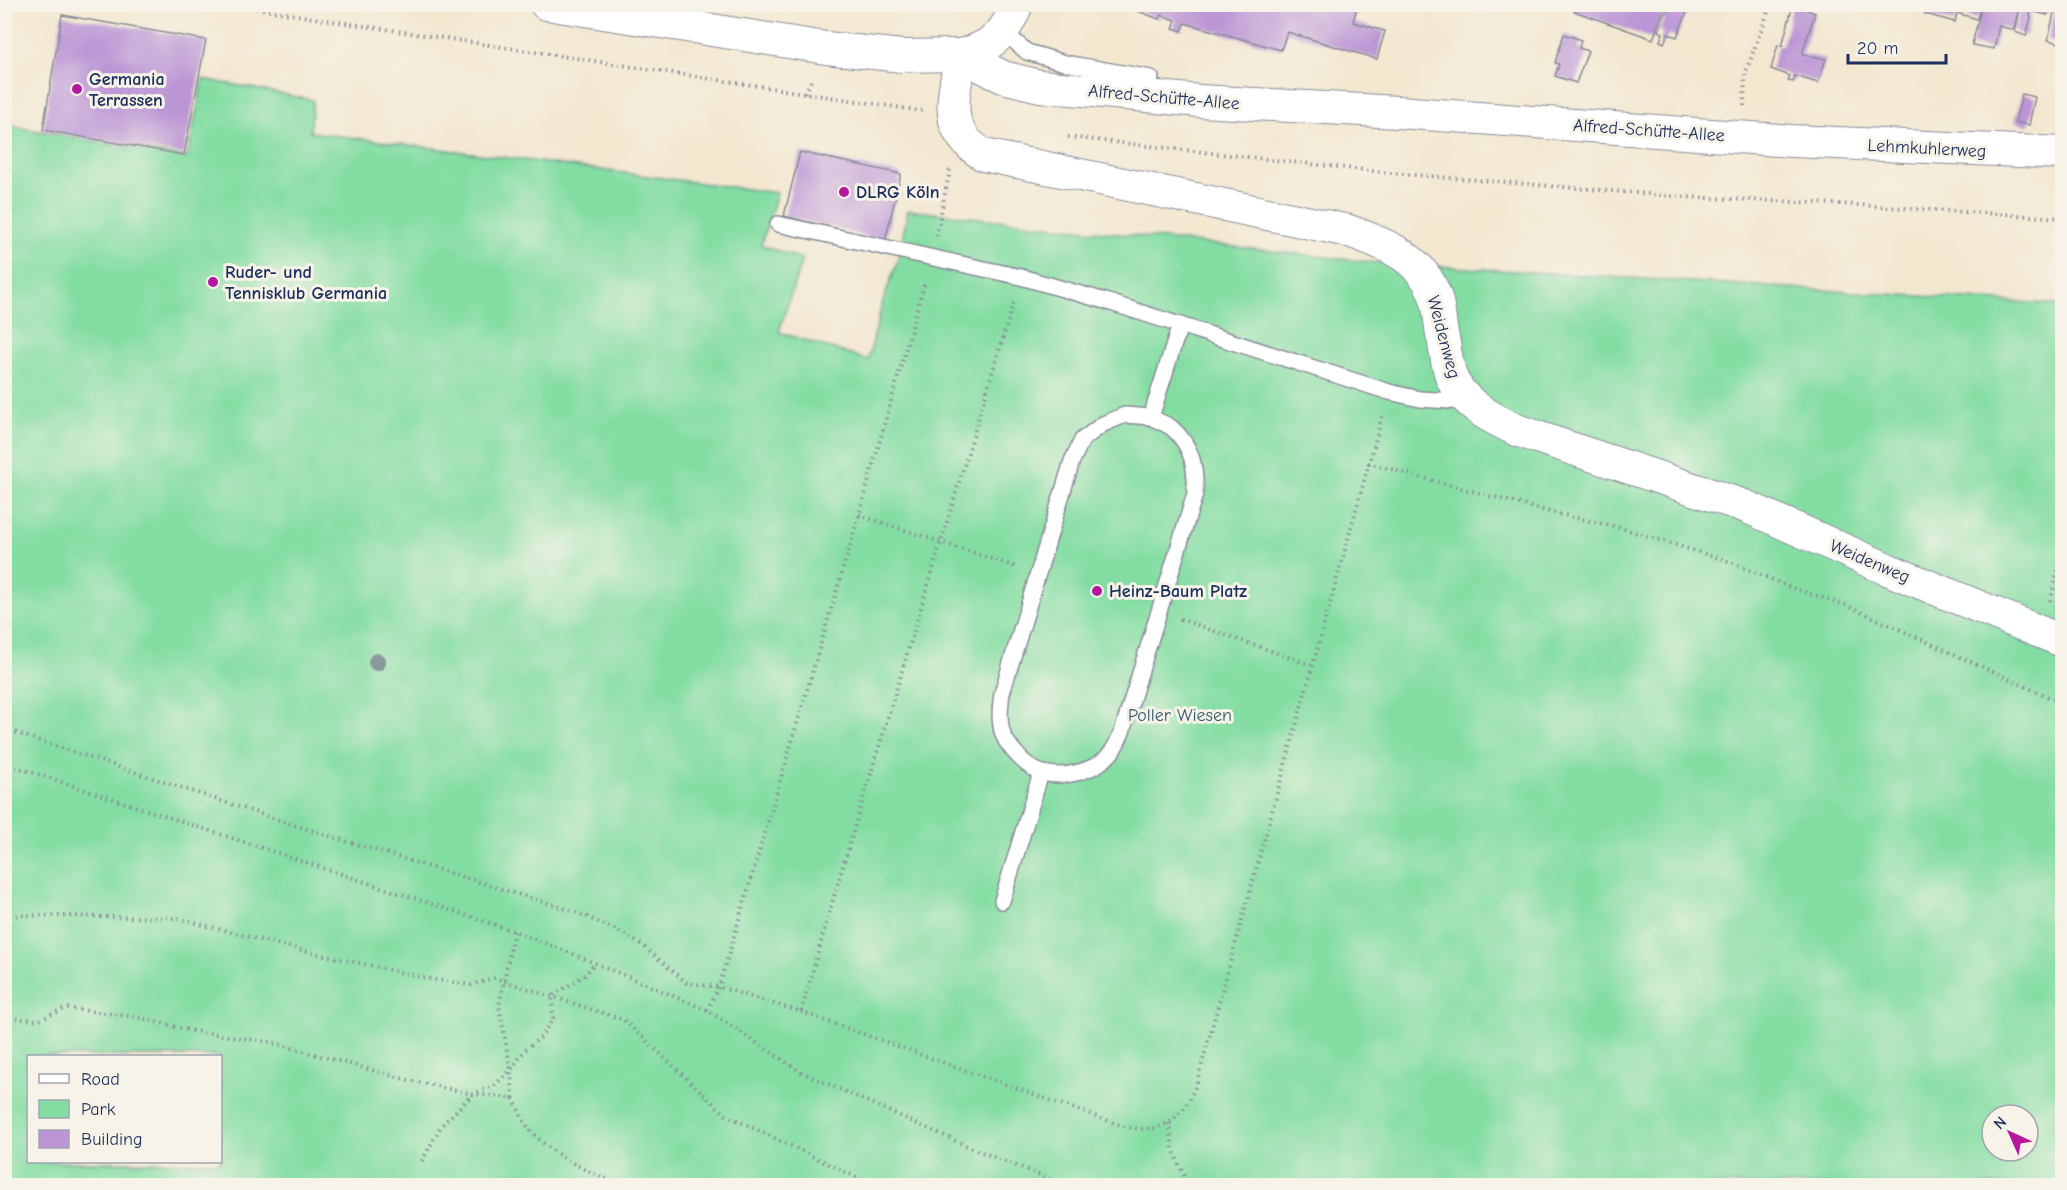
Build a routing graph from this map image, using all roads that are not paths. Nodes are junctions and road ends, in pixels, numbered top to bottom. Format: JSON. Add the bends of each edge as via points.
{"nodes":[{"id":1,"x":546,"y":4,"type":"edge"},
{"id":2,"x":1010,"y":18,"type":"edge"},
{"id":3,"x":960,"y":55,"type":"junction"},
{"id":4,"x":1151,"y":78,"type":"dead end"},
{"id":5,"x":1792,"y":141,"type":"joint"},
{"id":6,"x":2062,"y":153,"type":"edge"},
{"id":7,"x":778,"y":224,"type":"dead end"},
{"id":8,"x":1180,"y":326,"type":"junction"},
{"id":9,"x":1469,"y":402,"type":"junction"},
{"id":10,"x":1151,"y":417,"type":"junction"},
{"id":11,"x":2052,"y":637,"type":"edge"},
{"id":12,"x":1041,"y":773,"type":"junction"},
{"id":13,"x":1002,"y":901,"type":"dead end"}],
"edges":[{"from":1,"to":3,"type":"street","name":"Alfred-Schütte-Allee","via":[[826,48],[902,56]]},
{"from":2,"to":3,"type":"street","via":[[991,44]]},
{"from":2,"to":4,"type":"lane","via":[[1028,52],[1065,63]]},
{"from":3,"to":5,"type":"street","name":"Alfred-Schütte-Allee","via":[[1003,77],[1052,87],[1200,101]]},
{"from":3,"to":9,"type":"street","name":"Weidenweg","via":[[953,115],[969,146],[984,155],[1349,231],[1407,256],[1425,276],[1436,300],[1448,364],[1454,382]]},
{"from":5,"to":6,"type":"street","name":"Lehmkuhlerweg"},
{"from":7,"to":8,"type":"lane","via":[[1021,277]]},
{"from":8,"to":9,"type":"lane","via":[[1389,392],[1420,399]]},
{"from":8,"to":10,"type":"lane"},
{"from":9,"to":11,"type":"street","name":"Weidenweg","via":[[1519,431],[1747,507]]},
{"from":10,"to":12,"type":"lane","via":[[1125,415],[1103,424],[1082,440],[1037,574],[1002,693],[999,716],[1010,745],[1021,759]]},
{"from":10,"to":12,"type":"lane","via":[[1172,428],[1190,451],[1196,471],[1195,494],[1122,732],[1110,753],[1090,768],[1066,775]]},
{"from":12,"to":13,"type":"lane"}]}
